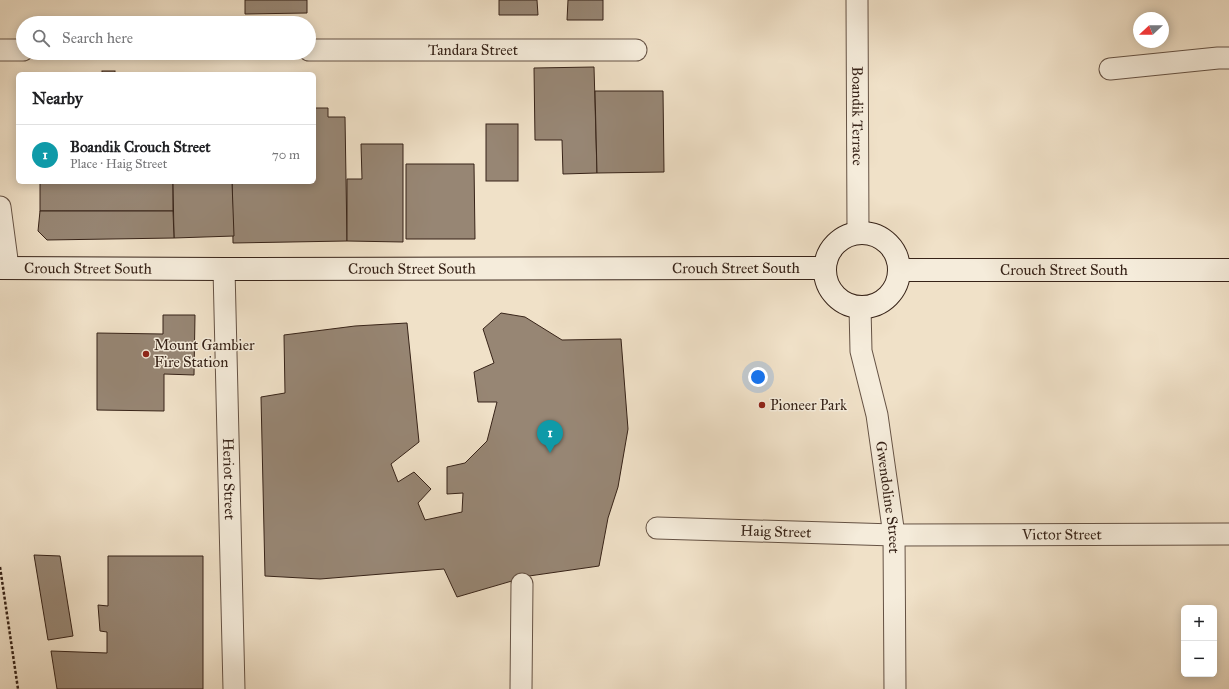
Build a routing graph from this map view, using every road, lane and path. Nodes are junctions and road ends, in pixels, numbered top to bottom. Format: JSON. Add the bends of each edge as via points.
{"nodes":[{"id":1,"x":857,"y":0,"type":"edge"},
{"id":2,"x":0,"y":50,"type":"edge"},
{"id":3,"x":16,"y":50,"type":"edge"},
{"id":4,"x":316,"y":50,"type":"edge"},
{"id":5,"x":636,"y":50,"type":"dead end"},
{"id":6,"x":1229,"y":58,"type":"edge"},
{"id":7,"x":1110,"y":69,"type":"dead end"},
{"id":8,"x":0,"y":207,"type":"edge"},
{"id":9,"x":858,"y":233,"type":"junction"},
{"id":10,"x":4,"y":268,"type":"edge"},
{"id":11,"x":824,"y":268,"type":"junction"},
{"id":12,"x":224,"y":269,"type":"junction"},
{"id":13,"x":899,"y":270,"type":"junction"},
{"id":14,"x":1229,"y":270,"type":"edge"},
{"id":15,"x":860,"y":307,"type":"junction"},
{"id":16,"x":657,"y":528,"type":"dead end"},
{"id":17,"x":1229,"y":534,"type":"edge"},
{"id":18,"x":894,"y":536,"type":"junction"},
{"id":19,"x":0,"y":567,"type":"edge"},
{"id":20,"x":522,"y":584,"type":"dead end"},
{"id":21,"x":18,"y":689,"type":"edge"},
{"id":22,"x":234,"y":689,"type":"edge"},
{"id":23,"x":521,"y":689,"type":"edge"},
{"id":24,"x":895,"y":689,"type":"edge"}],
"edges":[{"from":1,"to":9,"type":"street","name":"Boandik Terrace"},
{"from":2,"to":3,"type":"street"},
{"from":4,"to":5,"type":"street","name":"Tandara Street"},
{"from":6,"to":7,"type":"street"},
{"from":8,"to":10,"type":"street"},
{"from":9,"to":11,"type":"street","via":[[847,234],[836,243],[827,255]]},
{"from":9,"to":13,"type":"street","via":[[876,235],[887,244],[896,255]]},
{"from":10,"to":12,"type":"street","name":"Crouch Street South"},
{"from":11,"to":12,"type":"street","name":"Crouch Street South"},
{"from":11,"to":15,"type":"street","via":[[827,284],[836,296],[847,304]]},
{"from":12,"to":22,"type":"street","name":"Heriot Street"},
{"from":13,"to":14,"type":"street","name":"Crouch Street South"},
{"from":13,"to":15,"type":"street","via":[[896,284],[887,296],[876,305]]},
{"from":15,"to":18,"type":"street","name":"Gwendoline Street","via":[[861,351],[877,415]]},
{"from":16,"to":18,"type":"street","name":"Haig Street"},
{"from":17,"to":18,"type":"street","name":"Victor Street"},
{"from":18,"to":24,"type":"street","name":"Gwendoline Street"},
{"from":19,"to":21,"type":"path"},
{"from":20,"to":23,"type":"street"}]}
